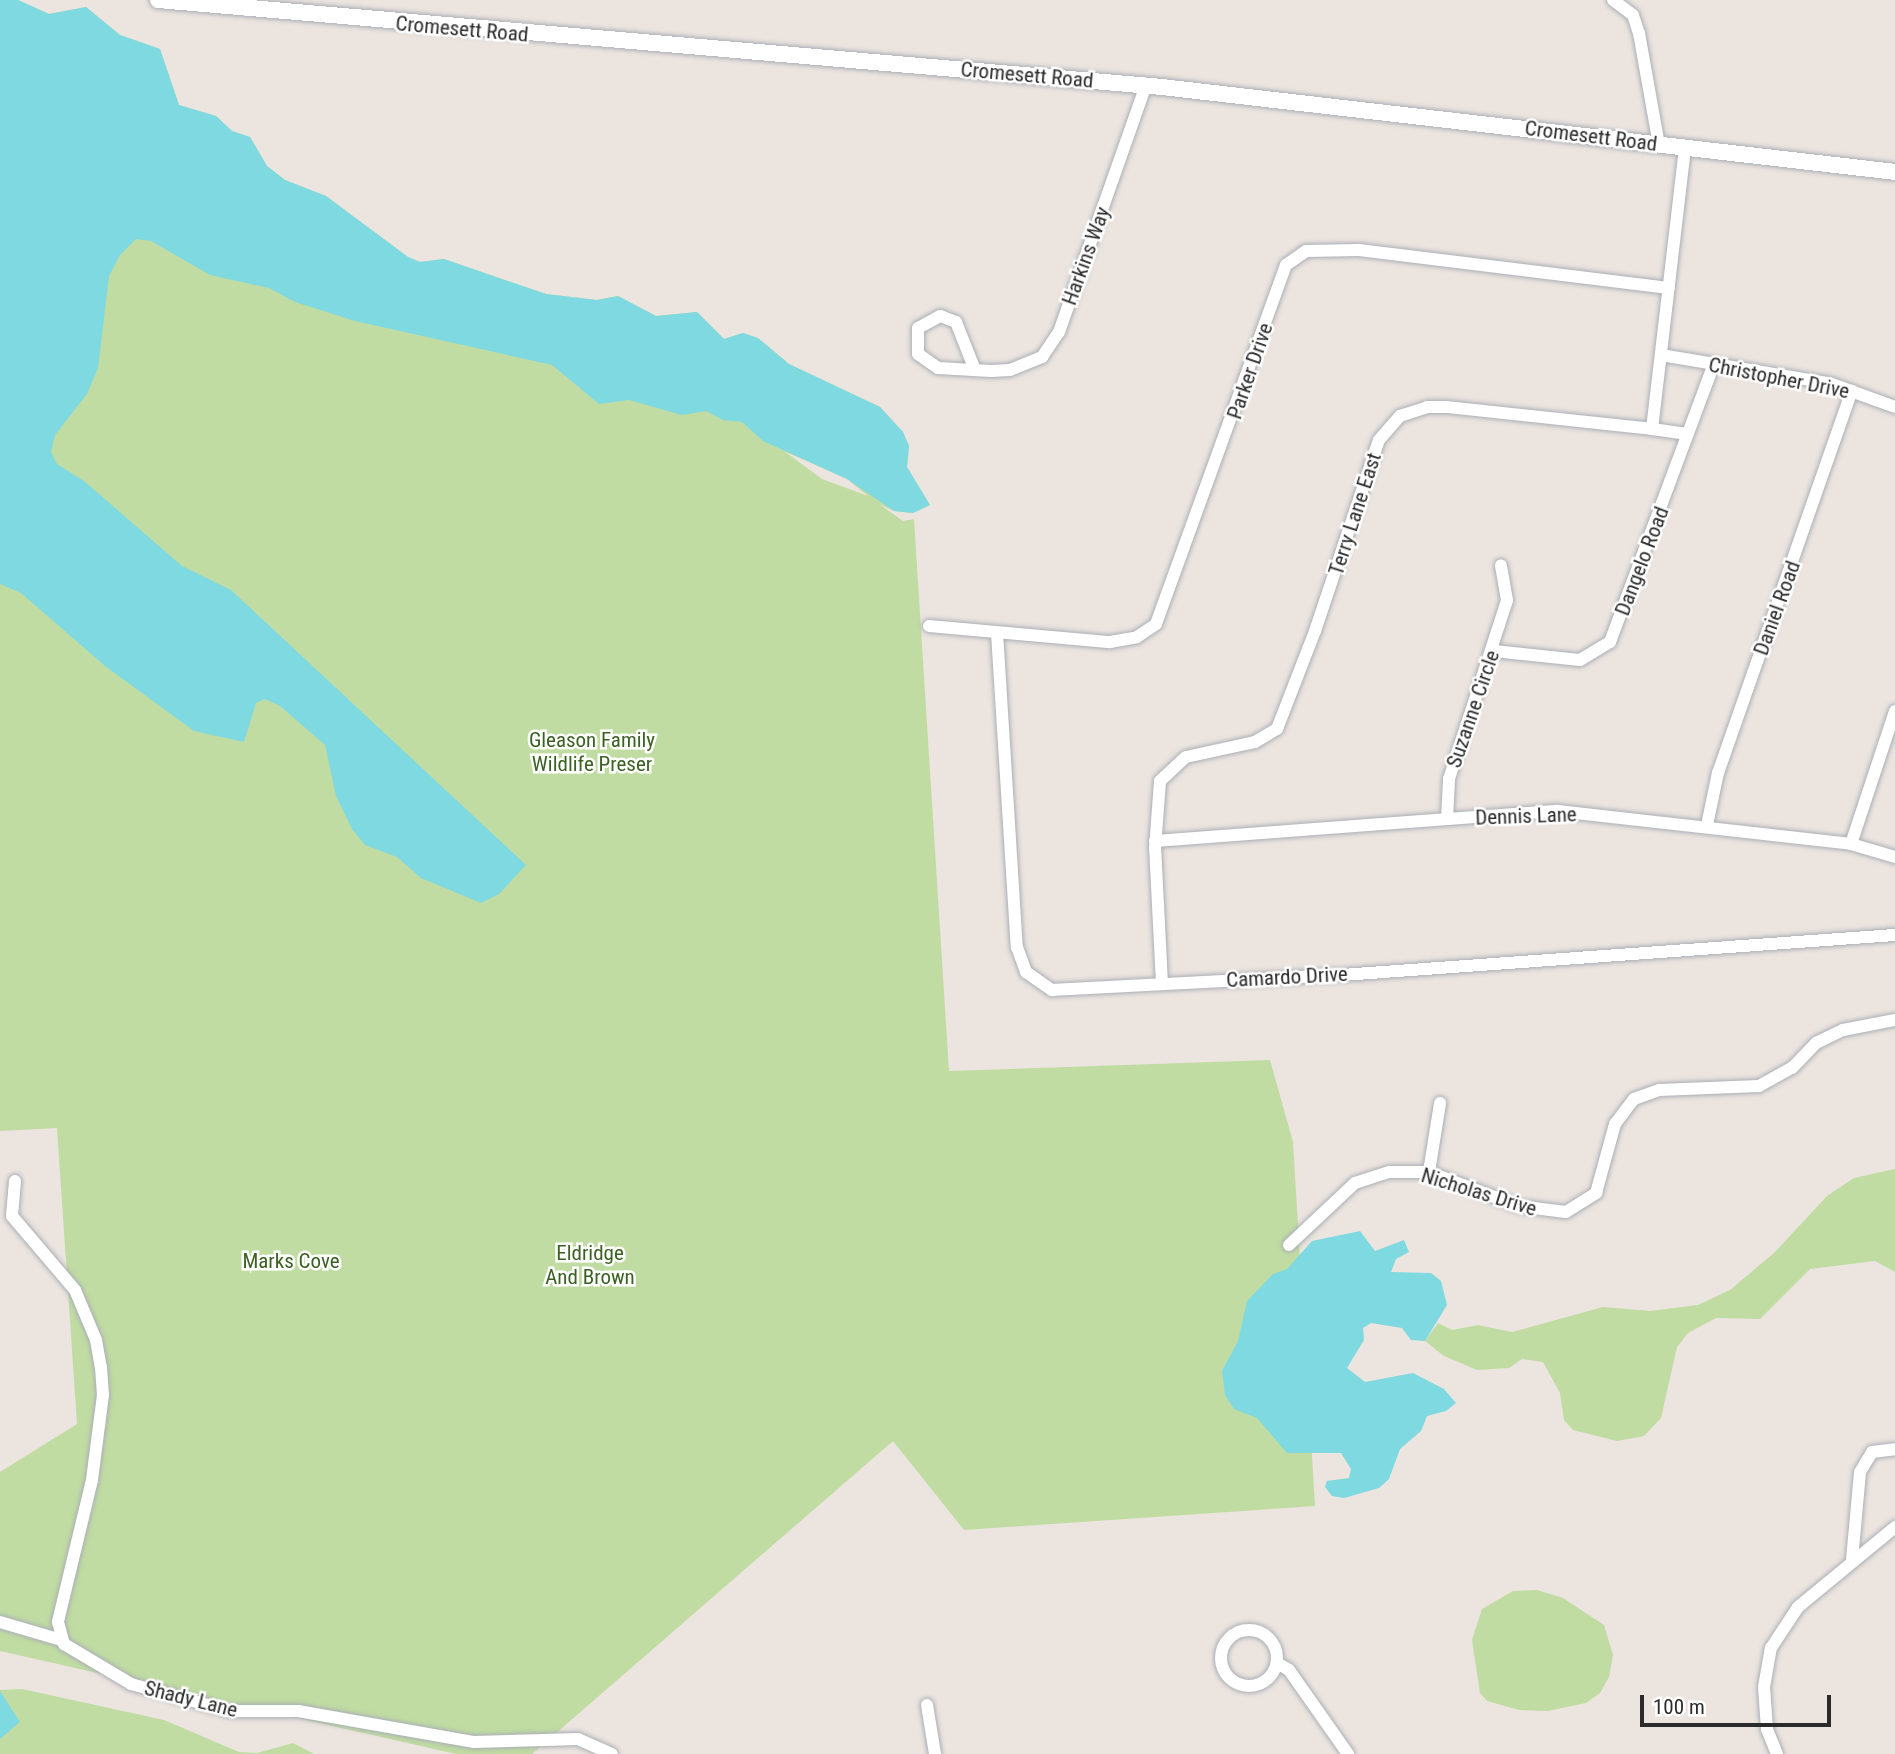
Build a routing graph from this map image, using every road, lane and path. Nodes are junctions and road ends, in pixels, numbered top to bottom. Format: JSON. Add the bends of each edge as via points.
{"nodes":[{"id":1,"x":158,"y":0,"type":"edge"},
{"id":2,"x":1613,"y":0,"type":"edge"},
{"id":3,"x":1146,"y":85,"type":"junction"},
{"id":4,"x":1659,"y":145,"type":"junction"},
{"id":5,"x":1685,"y":147,"type":"junction"},
{"id":6,"x":1895,"y":172,"type":"edge"},
{"id":7,"x":1669,"y":288,"type":"junction"},
{"id":8,"x":1661,"y":355,"type":"junction"},
{"id":9,"x":1714,"y":364,"type":"junction"},
{"id":10,"x":975,"y":370,"type":"junction"},
{"id":11,"x":1852,"y":391,"type":"junction"},
{"id":12,"x":1895,"y":407,"type":"edge"},
{"id":13,"x":1653,"y":429,"type":"junction"},
{"id":14,"x":1688,"y":435,"type":"junction"},
{"id":15,"x":1501,"y":566,"type":"dead end"},
{"id":16,"x":929,"y":625,"type":"dead end"},
{"id":17,"x":997,"y":633,"type":"junction"},
{"id":18,"x":1493,"y":651,"type":"junction"},
{"id":19,"x":1895,"y":711,"type":"edge"},
{"id":20,"x":1447,"y":819,"type":"junction"},
{"id":21,"x":1707,"y":825,"type":"junction"},
{"id":22,"x":1155,"y":841,"type":"junction"},
{"id":23,"x":1851,"y":845,"type":"junction"},
{"id":24,"x":1895,"y":857,"type":"edge"},
{"id":25,"x":1895,"y":935,"type":"edge"},
{"id":26,"x":1162,"y":984,"type":"junction"},
{"id":27,"x":1895,"y":1020,"type":"edge"},
{"id":28,"x":1440,"y":1103,"type":"dead end"},
{"id":29,"x":1429,"y":1172,"type":"junction"},
{"id":30,"x":15,"y":1181,"type":"dead end"},
{"id":31,"x":1289,"y":1245,"type":"dead end"},
{"id":32,"x":1895,"y":1449,"type":"edge"},
{"id":33,"x":1895,"y":1527,"type":"edge"},
{"id":34,"x":1853,"y":1560,"type":"junction"},
{"id":35,"x":0,"y":1622,"type":"edge"},
{"id":36,"x":61,"y":1640,"type":"junction"},
{"id":37,"x":1277,"y":1663,"type":"junction"},
{"id":38,"x":927,"y":1705,"type":"dead end"},
{"id":39,"x":612,"y":1754,"type":"edge"},
{"id":40,"x":935,"y":1754,"type":"edge"},
{"id":41,"x":1348,"y":1754,"type":"edge"},
{"id":42,"x":1777,"y":1754,"type":"edge"}],
"edges":[{"from":1,"to":3,"type":"street","name":"Cromesett Road"},
{"from":2,"to":4,"type":"street","via":[[1633,15],[1639,33]]},
{"from":3,"to":4,"type":"street","name":"Cromesett Road"},
{"from":3,"to":10,"type":"street","name":"Harkins Way","via":[[1052,346],[1020,369]]},
{"from":4,"to":5,"type":"street","name":"Cromesett Road"},
{"from":5,"to":6,"type":"street","name":"Cromesett Road"},
{"from":5,"to":7,"type":"street"},
{"from":7,"to":8,"type":"street"},
{"from":7,"to":17,"type":"street","name":"Parker Drive","via":[[1359,250],[1319,247],[1297,255],[1286,265],[1156,624],[1137,637],[1110,642]]},
{"from":8,"to":9,"type":"street","name":"Christopher Drive"},
{"from":8,"to":13,"type":"street"},
{"from":9,"to":11,"type":"street","name":"Christopher Drive"},
{"from":9,"to":14,"type":"street","name":"Dangelo Road"},
{"from":10,"to":10,"type":"street","name":"Harkins Way","via":[[938,368],[923,361],[915,345],[924,322],[940,316],[956,321]]},
{"from":11,"to":12,"type":"street","name":"Christopher Drive"},
{"from":11,"to":21,"type":"street","name":"Daniel Road","via":[[1718,773]]},
{"from":13,"to":14,"type":"street","name":"Terry Lane East"},
{"from":13,"to":22,"type":"street","name":"Terry Lane East","via":[[1447,407],[1427,407],[1400,416],[1380,440],[1277,729],[1255,742],[1186,757],[1164,773],[1157,790]]},
{"from":14,"to":18,"type":"street","name":"Dangelo Road","via":[[1610,642],[1580,660]]},
{"from":15,"to":18,"type":"street","name":"Suzanne Circle","via":[[1507,600]]},
{"from":16,"to":17,"type":"street","name":"Parker Drive"},
{"from":17,"to":26,"type":"street","name":"Camardo Drive","via":[[1020,963],[1032,979],[1052,990]]},
{"from":18,"to":20,"type":"street","name":"Suzanne Circle","via":[[1450,779]]},
{"from":19,"to":23,"type":"street"},
{"from":20,"to":21,"type":"street","name":"Dennis Lane","via":[[1558,811]]},
{"from":20,"to":22,"type":"street","name":"Dennis Lane"},
{"from":21,"to":23,"type":"street","name":"Dennis Lane"},
{"from":22,"to":26,"type":"street","name":"Terry Lane East"},
{"from":23,"to":24,"type":"street","name":"Dennis Lane"},
{"from":25,"to":26,"type":"street","name":"Camardo Drive"},
{"from":27,"to":29,"type":"street","name":"Nicholas Drive","via":[[1843,1030],[1816,1043],[1792,1068],[1759,1086],[1659,1090],[1634,1099],[1615,1124],[1596,1192],[1566,1212],[1518,1206]]},
{"from":28,"to":29,"type":"street"},
{"from":29,"to":31,"type":"street","name":"Nicholas Drive","via":[[1390,1172],[1365,1178],[1338,1196]]},
{"from":30,"to":36,"type":"street","via":[[12,1216],[75,1290],[96,1340],[101,1367],[99,1434],[59,1615]]},
{"from":32,"to":34,"type":"street","via":[[1872,1452],[1860,1472]]},
{"from":33,"to":34,"type":"street"},
{"from":34,"to":42,"type":"street","via":[[1798,1607],[1771,1647],[1764,1687],[1767,1729]]},
{"from":35,"to":36,"type":"street","name":"Shady Lane"},
{"from":36,"to":39,"type":"street","name":"Shady Lane","via":[[131,1684],[229,1711],[298,1711],[474,1742],[578,1739]]},
{"from":37,"to":37,"type":"street","via":[[1272,1642],[1254,1630],[1233,1634],[1221,1653],[1226,1674],[1244,1686],[1265,1681]]},
{"from":37,"to":41,"type":"street","via":[[1289,1670]]},
{"from":38,"to":40,"type":"street"}]}
